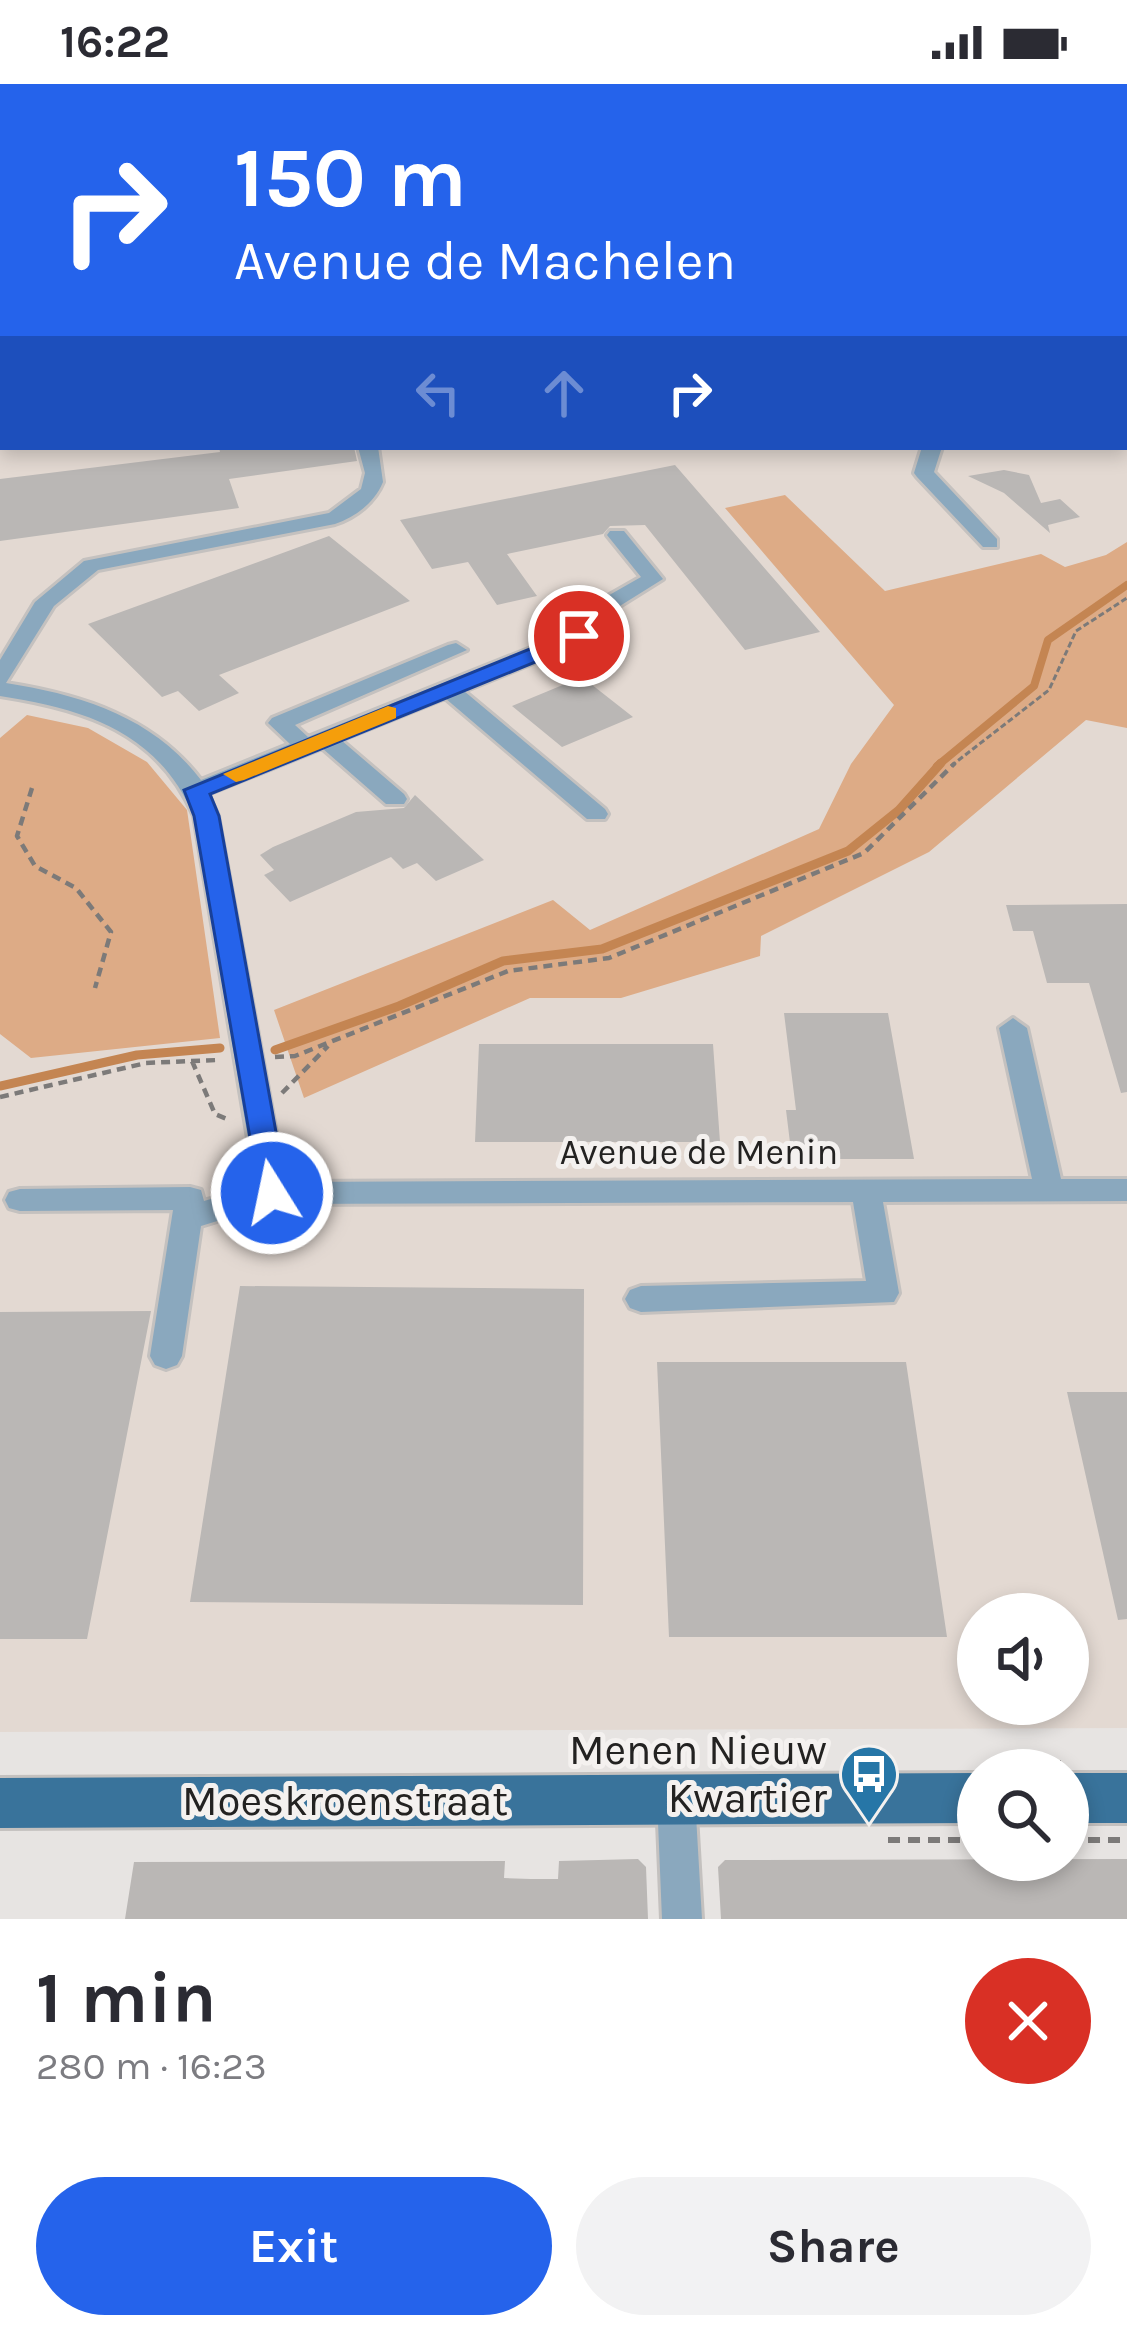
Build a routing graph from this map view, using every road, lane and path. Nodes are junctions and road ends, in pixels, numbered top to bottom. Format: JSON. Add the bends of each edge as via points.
{"nodes":[{"id":1,"x":369,"y":450,"type":"edge"},
{"id":2,"x":931,"y":450,"type":"edge"},
{"id":3,"x":617,"y":535,"type":"dead end"},
{"id":4,"x":990,"y":543,"type":"dead end"},
{"id":5,"x":1127,"y":598,"type":"edge"},
{"id":6,"x":456,"y":650,"type":"dead end"},
{"id":7,"x":0,"y":678,"type":"edge"},
{"id":8,"x":448,"y":688,"type":"junction"},
{"id":9,"x":0,"y":689,"type":"edge"},
{"id":10,"x":315,"y":742,"type":"junction"},
{"id":11,"x":32,"y":788,"type":"dead end"},
{"id":12,"x":196,"y":790,"type":"junction"},
{"id":13,"x":395,"y":800,"type":"dead end"},
{"id":14,"x":596,"y":814,"type":"dead end"},
{"id":15,"x":95,"y":988,"type":"dead end"},
{"id":16,"x":1013,"y":1028,"type":"dead end"},
{"id":17,"x":332,"y":1041,"type":"junction"},
{"id":18,"x":275,"y":1057,"type":"dead end"},
{"id":19,"x":218,"y":1060,"type":"dead end"},
{"id":20,"x":192,"y":1061,"type":"junction"},
{"id":21,"x":0,"y":1097,"type":"edge"},
{"id":22,"x":257,"y":1106,"type":"junction"},
{"id":23,"x":262,"y":1133,"type":"junction"},
{"id":24,"x":1049,"y":1190,"type":"junction"},
{"id":25,"x":1127,"y":1190,"type":"edge"},
{"id":26,"x":866,"y":1191,"type":"junction"},
{"id":27,"x":272,"y":1193,"type":"junction"},
{"id":28,"x":20,"y":1200,"type":"dead end"},
{"id":29,"x":187,"y":1218,"type":"junction"},
{"id":30,"x":641,"y":1298,"type":"dead end"},
{"id":31,"x":166,"y":1356,"type":"dead end"},
{"id":32,"x":676,"y":1798,"type":"junction"},
{"id":33,"x":957,"y":1798,"type":"edge"},
{"id":34,"x":1089,"y":1798,"type":"edge"},
{"id":35,"x":1127,"y":1798,"type":"edge"},
{"id":36,"x":0,"y":1803,"type":"edge"},
{"id":37,"x":1089,"y":1840,"type":"edge"},
{"id":38,"x":1127,"y":1840,"type":"edge"},
{"id":39,"x":682,"y":1919,"type":"edge"}],
"edges":[{"from":1,"to":7,"type":"street","via":[[376,482],[335,518],[92,565],[46,602]]},
{"from":2,"to":4,"type":"street","via":[[924,473]]},
{"from":3,"to":8,"type":"street","via":[[653,580],[591,615],[579,636]]},
{"from":5,"to":17,"type":"path","via":[[1076,631],[1049,690],[950,767],[864,853],[609,958],[508,971]]},
{"from":6,"to":10,"type":"street","via":[[280,723]]},
{"from":8,"to":10,"type":"street"},
{"from":8,"to":14,"type":"street"},
{"from":9,"to":12,"type":"street","via":[[124,724],[163,750]]},
{"from":10,"to":12,"type":"street"},
{"from":10,"to":13,"type":"street"},
{"from":11,"to":15,"type":"path","via":[[17,836],[35,866],[76,888],[111,932]]},
{"from":12,"to":22,"type":"street"},
{"from":16,"to":24,"type":"street"},
{"from":17,"to":18,"type":"path"},
{"from":17,"to":22,"type":"path","via":[[290,1089]]},
{"from":19,"to":20,"type":"path"},
{"from":20,"to":21,"type":"path"},
{"from":20,"to":23,"type":"path","via":[[215,1114]]},
{"from":22,"to":23,"type":"street"},
{"from":23,"to":27,"type":"street"},
{"from":24,"to":25,"type":"street","name":"Avenue de Menin"},
{"from":24,"to":26,"type":"street","name":"Avenue de Menin"},
{"from":26,"to":27,"type":"street","name":"Avenue de Menin"},
{"from":26,"to":30,"type":"street","via":[[883,1294]]},
{"from":27,"to":29,"type":"street","name":"Avenue de Menin"},
{"from":28,"to":29,"type":"street","via":[[190,1198]]},
{"from":29,"to":31,"type":"street"},
{"from":32,"to":33,"type":"main road","name":"Moeskroenstraat"},
{"from":32,"to":36,"type":"main road","name":"Moeskroenstraat"},
{"from":32,"to":39,"type":"street"},
{"from":34,"to":35,"type":"main road"},
{"from":37,"to":38,"type":"path"}]}
